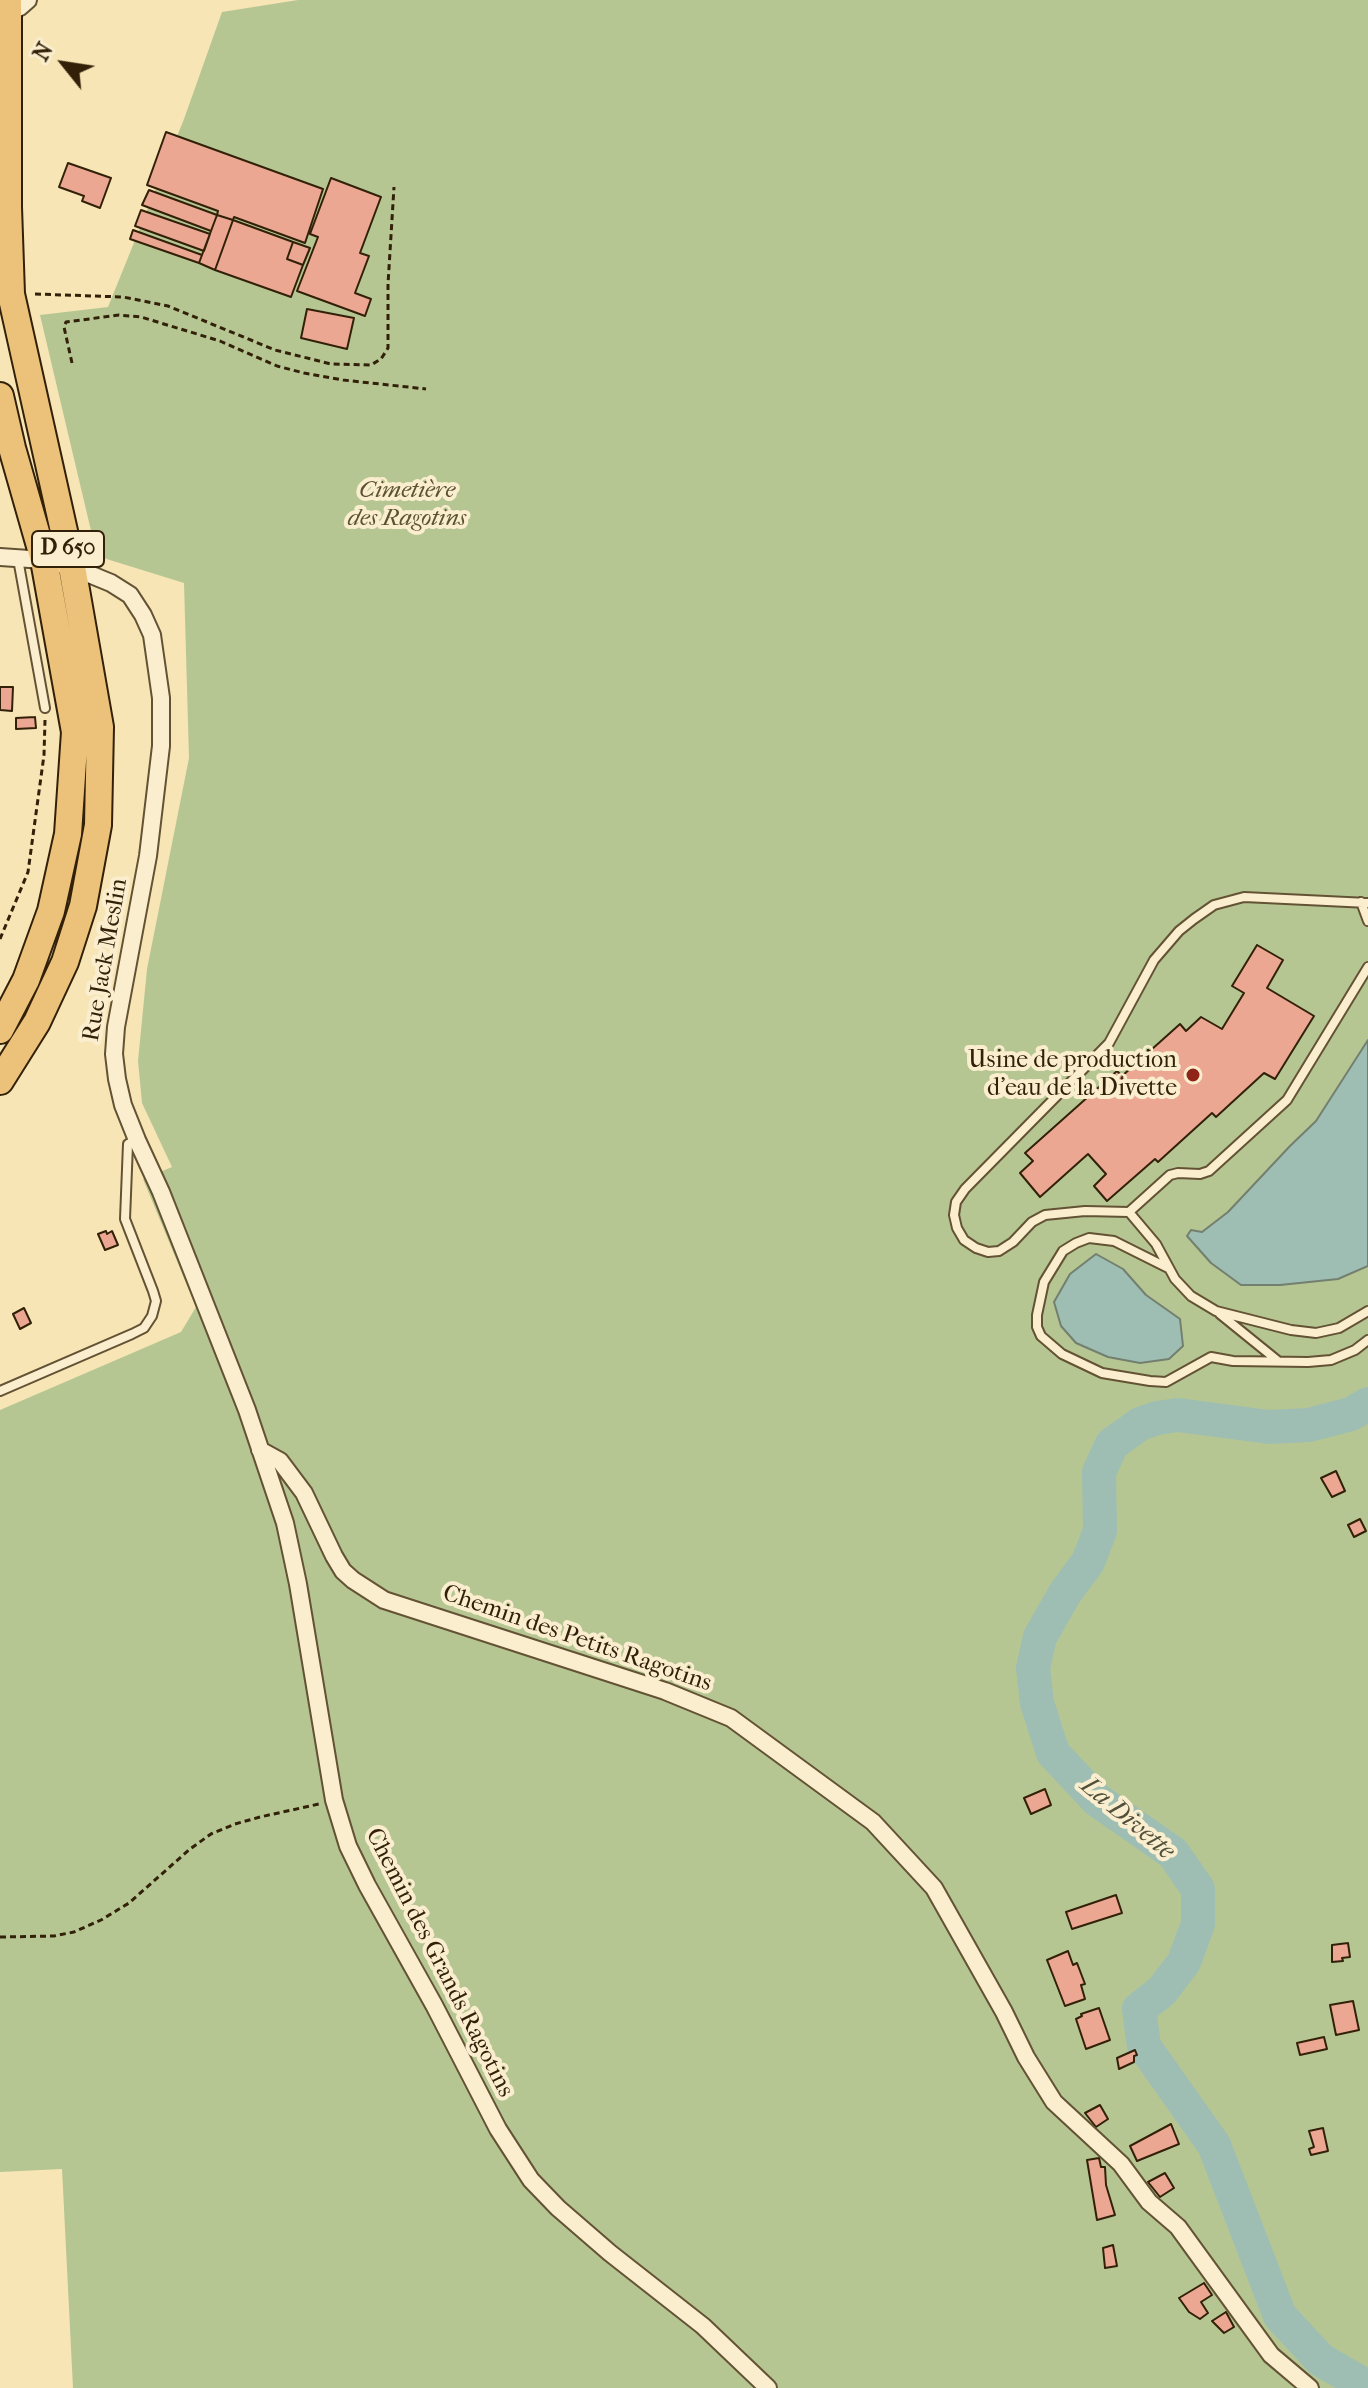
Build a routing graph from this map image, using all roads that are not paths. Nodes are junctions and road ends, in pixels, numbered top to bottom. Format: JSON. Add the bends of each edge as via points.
{"nodes":[{"id":1,"x":15,"y":4,"type":"edge"},
{"id":2,"x":0,"y":396,"type":"edge"},
{"id":3,"x":0,"y":557,"type":"edge"},
{"id":4,"x":31,"y":559,"type":"junction"},
{"id":5,"x":72,"y":567,"type":"junction"},
{"id":6,"x":45,"y":708,"type":"road end"},
{"id":7,"x":1366,"y":901,"type":"edge"},
{"id":8,"x":1368,"y":921,"type":"edge"},
{"id":9,"x":1368,"y":967,"type":"edge"},
{"id":10,"x":0,"y":1030,"type":"edge"},
{"id":11,"x":0,"y":1081,"type":"edge"},
{"id":12,"x":137,"y":1140,"type":"junction"},
{"id":13,"x":1129,"y":1212,"type":"junction"},
{"id":14,"x":1168,"y":1268,"type":"junction"},
{"id":15,"x":1216,"y":1311,"type":"junction"},
{"id":16,"x":1368,"y":1311,"type":"edge"},
{"id":17,"x":1368,"y":1340,"type":"edge"},
{"id":18,"x":1279,"y":1362,"type":"junction"},
{"id":19,"x":0,"y":1391,"type":"edge"},
{"id":20,"x":260,"y":1450,"type":"junction"},
{"id":21,"x":768,"y":2388,"type":"edge"},
{"id":22,"x":1310,"y":2388,"type":"edge"}],
"edges":[{"from":1,"to":5,"type":"main road","number":"D 650","via":[[8,207],[11,294]]},
{"from":2,"to":4,"type":"main road","number":"D 650"},
{"from":3,"to":4,"type":"street","name":"Rue Jack Meslin"},
{"from":4,"to":5,"type":"street","name":"Rue Jack Meslin"},
{"from":4,"to":6,"type":"lane"},
{"from":4,"to":10,"type":"main road","number":"D 650","via":[[75,732],[68,834],[51,911],[26,980]]},
{"from":5,"to":11,"type":"main road","number":"D 650","via":[[100,727],[98,825],[83,906],[65,962],[37,1022]]},
{"from":5,"to":12,"type":"street","name":"Rue Jack Meslin","via":[[130,595],[152,635],[157,659],[161,746],[156,796],[114,1054],[119,1091]]},
{"from":7,"to":8,"type":"lane"},
{"from":7,"to":13,"type":"lane","via":[[1244,897],[1214,905],[1194,919],[1154,960],[1109,1043],[965,1189],[954,1215],[964,1240],[988,1252],[1013,1242],[1045,1215]]},
{"from":9,"to":13,"type":"lane","via":[[1287,1100],[1209,1171],[1170,1175]]},
{"from":12,"to":19,"type":"lane","via":[[128,1144],[125,1219],[156,1301],[152,1316],[132,1334]]},
{"from":12,"to":20,"type":"street","name":"Rue Jack Meslin"},
{"from":13,"to":14,"type":"lane"},
{"from":14,"to":15,"type":"lane","via":[[1191,1296]]},
{"from":14,"to":18,"type":"lane","via":[[1114,1241],[1089,1238],[1076,1243],[1063,1251],[1044,1282],[1037,1315],[1041,1336],[1062,1354],[1102,1373],[1150,1381],[1166,1382],[1211,1357]]},
{"from":15,"to":16,"type":"lane","via":[[1316,1333],[1339,1328]]},
{"from":15,"to":18,"type":"lane"},
{"from":17,"to":18,"type":"lane","via":[[1331,1360]]},
{"from":20,"to":21,"type":"street","name":"Chemin des Grands Ragotins","via":[[292,1554],[334,1800],[348,1846],[498,2129],[531,2180],[558,2208],[703,2326]]},
{"from":20,"to":22,"type":"street","name":"Chemin des Petits Ragotins","via":[[280,1461],[304,1493],[343,1571],[384,1600],[665,1691],[731,1718],[873,1822],[934,1888],[1054,2102],[1178,2227],[1271,2355]]}]}
